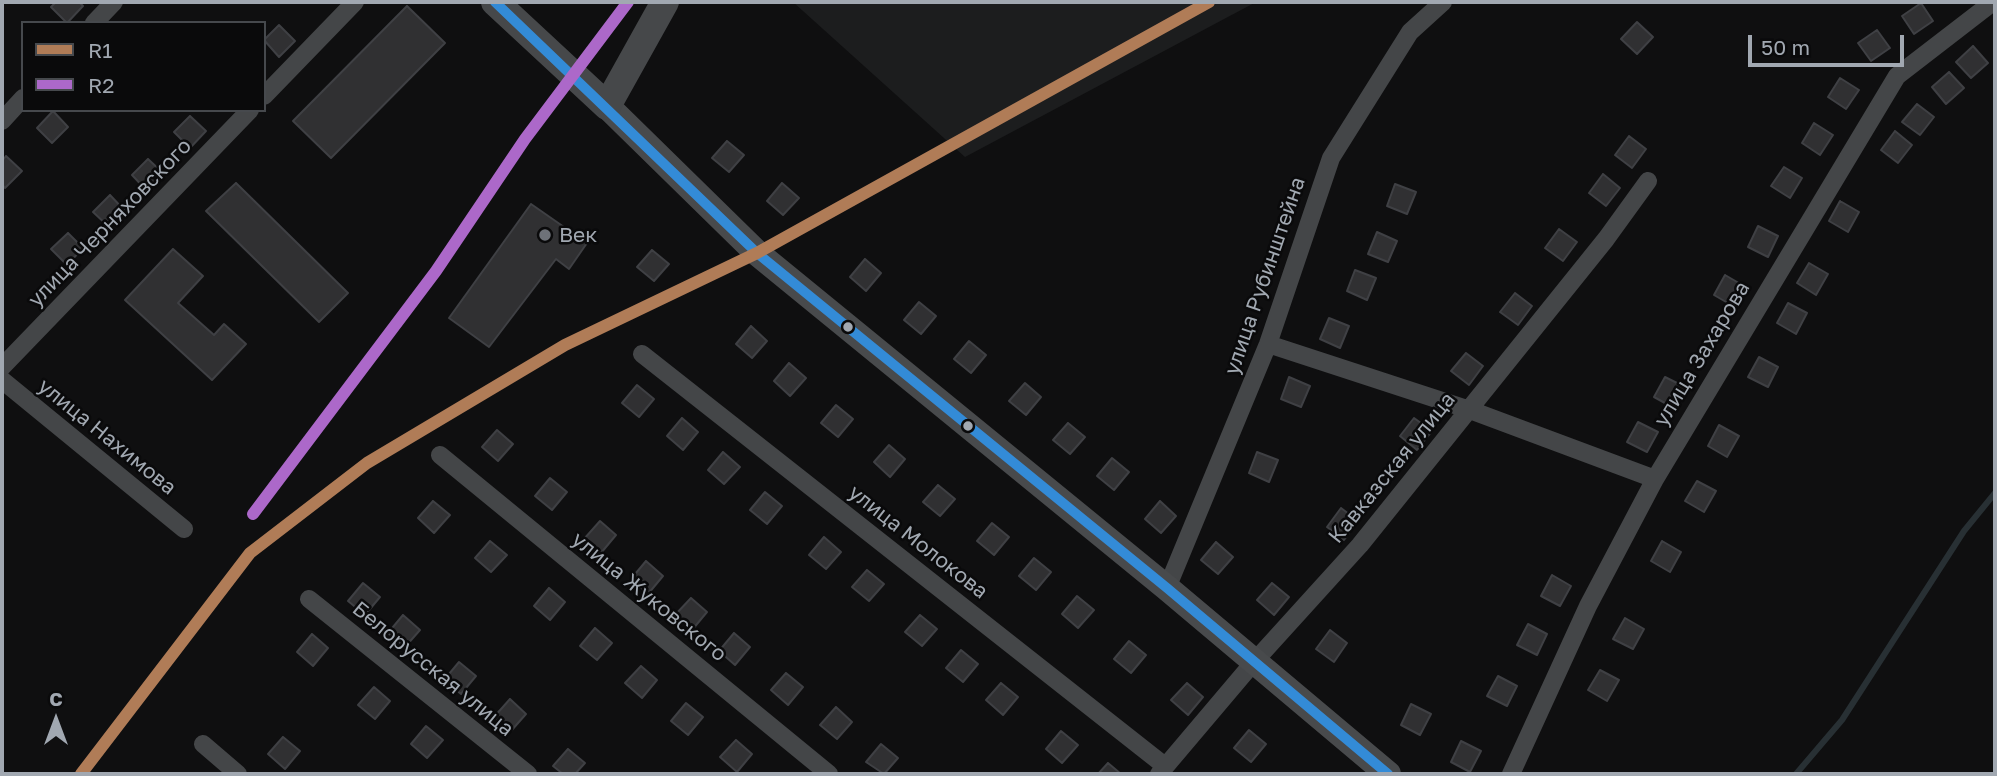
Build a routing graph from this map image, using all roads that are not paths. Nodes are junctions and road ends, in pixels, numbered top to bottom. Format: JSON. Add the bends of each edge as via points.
{"nodes":[{"id":1,"x":114,"y":2,"type":"edge"},
{"id":2,"x":355,"y":2,"type":"edge"},
{"id":3,"x":495,"y":2,"type":"edge"},
{"id":4,"x":665,"y":2,"type":"edge"},
{"id":5,"x":1443,"y":2,"type":"edge"},
{"id":6,"x":1993,"y":2,"type":"edge"},
{"id":7,"x":96,"y":21,"type":"edge"},
{"id":8,"x":266,"y":94,"type":"edge"},
{"id":9,"x":21,"y":101,"type":"edge"},
{"id":10,"x":607,"y":106,"type":"junction"},
{"id":11,"x":248,"y":112,"type":"edge"},
{"id":12,"x":2,"y":121,"type":"edge"},
{"id":13,"x":1648,"y":181,"type":"dead end"},
{"id":14,"x":1268,"y":344,"type":"junction"},
{"id":15,"x":642,"y":354,"type":"dead end"},
{"id":16,"x":2,"y":367,"type":"edge"},
{"id":17,"x":2,"y":380,"type":"edge"},
{"id":18,"x":1470,"y":410,"type":"junction"},
{"id":19,"x":440,"y":456,"type":"dead end"},
{"id":20,"x":1655,"y":479,"type":"junction"},
{"id":21,"x":184,"y":529,"type":"dead end"},
{"id":22,"x":1167,"y":588,"type":"junction"},
{"id":23,"x":309,"y":599,"type":"dead end"},
{"id":24,"x":1253,"y":663,"type":"junction"},
{"id":25,"x":204,"y":744,"type":"dead end"},
{"id":26,"x":1162,"y":770,"type":"edge"},
{"id":27,"x":238,"y":774,"type":"edge"},
{"id":28,"x":528,"y":774,"type":"edge"},
{"id":29,"x":829,"y":774,"type":"edge"},
{"id":30,"x":1388,"y":774,"type":"edge"},
{"id":31,"x":1511,"y":774,"type":"edge"}],
"edges":[{"from":1,"to":7,"type":"street"},
{"from":2,"to":8,"type":"street"},
{"from":3,"to":10,"type":"main road"},
{"from":4,"to":10,"type":"main road"},
{"from":5,"to":14,"type":"street","name":"улица Рубинштейна","via":[[1410,32],[1331,158]]},
{"from":6,"to":20,"type":"street","name":"улица Захарова","via":[[1897,76]]},
{"from":9,"to":12,"type":"street"},
{"from":10,"to":22,"type":"street","via":[[757,253]]},
{"from":11,"to":16,"type":"street","name":"улица Черняховского"},
{"from":13,"to":18,"type":"street","name":"Кавказская улица"},
{"from":14,"to":18,"type":"street"},
{"from":14,"to":22,"type":"street","name":"улица Рубинштейна"},
{"from":15,"to":26,"type":"street","name":"улица Молокова"},
{"from":17,"to":21,"type":"street","name":"улица Нахимова"},
{"from":18,"to":20,"type":"street"},
{"from":18,"to":24,"type":"street","name":"Кавказская улица","via":[[1360,545]]},
{"from":19,"to":29,"type":"street","name":"улица Жуковского"},
{"from":20,"to":31,"type":"street","name":"улица Захарова","via":[[1588,606]]},
{"from":22,"to":24,"type":"street"},
{"from":23,"to":28,"type":"street","name":"Белорусская улица"},
{"from":24,"to":26,"type":"street","name":"Кавказская улица"},
{"from":24,"to":30,"type":"street"},
{"from":25,"to":27,"type":"street"}]}
